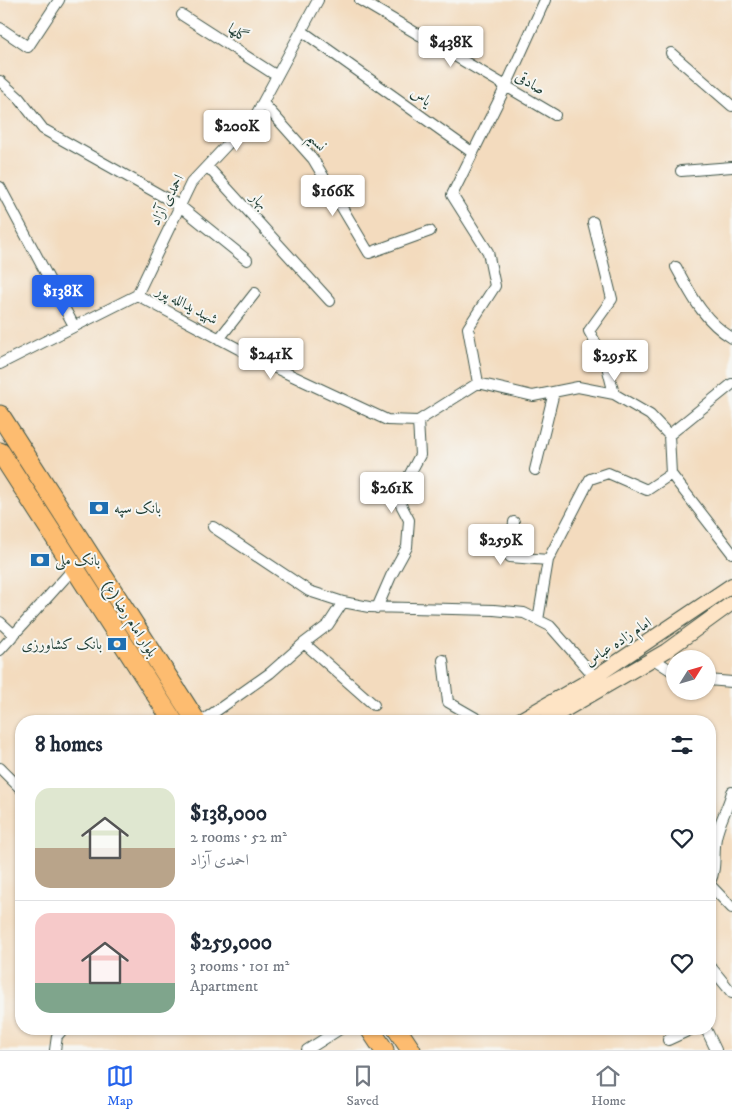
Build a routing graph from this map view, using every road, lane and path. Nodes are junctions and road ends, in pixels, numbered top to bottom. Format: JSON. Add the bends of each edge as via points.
{"nodes":[{"id":1,"x":59,"y":0,"type":"edge"},
{"id":2,"x":318,"y":0,"type":"edge"},
{"id":3,"x":360,"y":0,"type":"edge"},
{"id":4,"x":545,"y":0,"type":"edge"},
{"id":5,"x":182,"y":15,"type":"dead end"},
{"id":6,"x":0,"y":28,"type":"edge"},
{"id":7,"x":302,"y":31,"type":"junction"},
{"id":8,"x":671,"y":53,"type":"dead end"},
{"id":9,"x":277,"y":76,"type":"junction"},
{"id":10,"x":0,"y":81,"type":"edge"},
{"id":11,"x":506,"y":86,"type":"junction"},
{"id":12,"x":263,"y":103,"type":"junction"},
{"id":13,"x":732,"y":106,"type":"edge"},
{"id":14,"x":555,"y":115,"type":"dead end"},
{"id":15,"x":473,"y":153,"type":"junction"},
{"id":16,"x":207,"y":166,"type":"junction"},
{"id":17,"x":732,"y":167,"type":"edge"},
{"id":18,"x":681,"y":172,"type":"dead end"},
{"id":19,"x":0,"y":187,"type":"edge"},
{"id":20,"x":180,"y":206,"type":"junction"},
{"id":21,"x":593,"y":222,"type":"dead end"},
{"id":22,"x":430,"y":230,"type":"dead end"},
{"id":23,"x":246,"y":260,"type":"dead end"},
{"id":24,"x":676,"y":268,"type":"dead end"},
{"id":25,"x":255,"y":293,"type":"dead end"},
{"id":26,"x":137,"y":295,"type":"junction"},
{"id":27,"x":330,"y":300,"type":"dead end"},
{"id":28,"x":74,"y":326,"type":"junction"},
{"id":29,"x":732,"y":338,"type":"edge"},
{"id":30,"x":220,"y":339,"type":"junction"},
{"id":31,"x":0,"y":364,"type":"edge"},
{"id":32,"x":478,"y":383,"type":"junction"},
{"id":33,"x":732,"y":384,"type":"edge"},
{"id":34,"x":554,"y":392,"type":"junction"},
{"id":35,"x":614,"y":394,"type":"junction"},
{"id":36,"x":0,"y":415,"type":"edge"},
{"id":37,"x":418,"y":421,"type":"junction"},
{"id":38,"x":669,"y":435,"type":"junction"},
{"id":39,"x":0,"y":452,"type":"edge"},
{"id":40,"x":535,"y":470,"type":"dead end"},
{"id":41,"x":671,"y":474,"type":"junction"},
{"id":42,"x":514,"y":522,"type":"dead end"},
{"id":43,"x":213,"y":527,"type":"dead end"},
{"id":44,"x":732,"y":553,"type":"edge"},
{"id":45,"x":548,"y":560,"type":"junction"},
{"id":46,"x":74,"y":568,"type":"junction"},
{"id":47,"x":732,"y":585,"type":"edge"},
{"id":48,"x":343,"y":602,"type":"junction"},
{"id":49,"x":732,"y":603,"type":"edge"},
{"id":50,"x":377,"y":608,"type":"junction"},
{"id":51,"x":538,"y":620,"type":"junction"},
{"id":52,"x":0,"y":622,"type":"edge"},
{"id":53,"x":14,"y":635,"type":"junction"},
{"id":54,"x":304,"y":643,"type":"junction"},
{"id":55,"x":0,"y":650,"type":"edge"},
{"id":56,"x":652,"y":658,"type":"junction"},
{"id":57,"x":443,"y":660,"type":"dead end"},
{"id":58,"x":666,"y":667,"type":"edge"},
{"id":59,"x":595,"y":677,"type":"junction"},
{"id":60,"x":716,"y":681,"type":"edge"},
{"id":61,"x":732,"y":682,"type":"edge"},
{"id":62,"x":374,"y":705,"type":"dead end"},
{"id":63,"x":169,"y":715,"type":"edge"},
{"id":64,"x":192,"y":715,"type":"edge"},
{"id":65,"x":210,"y":715,"type":"edge"},
{"id":66,"x":471,"y":715,"type":"edge"},
{"id":67,"x":528,"y":715,"type":"edge"},
{"id":68,"x":556,"y":715,"type":"edge"},
{"id":69,"x":0,"y":768,"type":"edge"},
{"id":70,"x":15,"y":783,"type":"edge"},
{"id":71,"x":732,"y":792,"type":"edge"},
{"id":72,"x":730,"y":809,"type":"edge"},
{"id":73,"x":716,"y":829,"type":"edge"},
{"id":74,"x":716,"y":891,"type":"edge"},
{"id":75,"x":732,"y":908,"type":"edge"},
{"id":76,"x":716,"y":973,"type":"edge"},
{"id":77,"x":732,"y":993,"type":"edge"},
{"id":78,"x":58,"y":1035,"type":"edge"},
{"id":79,"x":331,"y":1035,"type":"edge"},
{"id":80,"x":374,"y":1035,"type":"edge"},
{"id":81,"x":401,"y":1035,"type":"edge"},
{"id":82,"x":679,"y":1035,"type":"edge"},
{"id":83,"x":709,"y":1035,"type":"edge"},
{"id":84,"x":668,"y":1040,"type":"dead end"},
{"id":85,"x":55,"y":1050,"type":"edge"},
{"id":86,"x":307,"y":1050,"type":"edge"},
{"id":87,"x":384,"y":1050,"type":"edge"},
{"id":88,"x":411,"y":1050,"type":"edge"},
{"id":89,"x":716,"y":1050,"type":"edge"}],
"edges":[{"from":1,"to":6,"type":"street","via":[[28,47]]},
{"from":2,"to":7,"type":"street","name":"احمدی آزاد"},
{"from":3,"to":11,"type":"street","name":"صادقی"},
{"from":4,"to":11,"type":"street"},
{"from":5,"to":9,"type":"street","name":"گلها"},
{"from":7,"to":9,"type":"street","name":"احمدی آزاد"},
{"from":7,"to":15,"type":"street","name":"یاس"},
{"from":8,"to":13,"type":"street"},
{"from":9,"to":12,"type":"street","name":"احمدی آزاد"},
{"from":10,"to":20,"type":"street","via":[[19,98],[43,130]]},
{"from":11,"to":14,"type":"street","name":"صادقی"},
{"from":11,"to":15,"type":"street"},
{"from":12,"to":16,"type":"street","name":"احمدی آزاد"},
{"from":12,"to":22,"type":"street","name":"نسیم","via":[[313,159],[368,253]]},
{"from":15,"to":32,"type":"street","via":[[452,194],[488,252],[495,286],[468,328]]},
{"from":16,"to":20,"type":"street","name":"احمدی آزاد","via":[[191,183]]},
{"from":16,"to":27,"type":"street","name":"بهار"},
{"from":17,"to":18,"type":"street"},
{"from":19,"to":28,"type":"street"},
{"from":20,"to":23,"type":"street"},
{"from":20,"to":26,"type":"street","name":"احمدی آزاد"},
{"from":21,"to":35,"type":"street","via":[[612,299],[588,331],[606,362]]},
{"from":24,"to":29,"type":"street","via":[[698,307]]},
{"from":25,"to":30,"type":"street"},
{"from":26,"to":28,"type":"street"},
{"from":26,"to":30,"type":"street","name":"شهید یدالله پور"},
{"from":28,"to":31,"type":"street"},
{"from":30,"to":37,"type":"street","name":"شهید یدالله پور","via":[[387,420]]},
{"from":32,"to":34,"type":"street","via":[[534,396]]},
{"from":32,"to":37,"type":"street"},
{"from":33,"to":38,"type":"street"},
{"from":34,"to":35,"type":"street","via":[[578,388]]},
{"from":34,"to":40,"type":"street"},
{"from":35,"to":38,"type":"street","via":[[650,415]]},
{"from":36,"to":64,"type":"highway","name":"بلوار امام رضا (ع)"},
{"from":37,"to":50,"type":"street","via":[[420,455],[403,486],[400,503],[409,520],[407,547]]},
{"from":38,"to":41,"type":"street"},
{"from":39,"to":46,"type":"highway","name":"بلوار امام رضا (ع)"},
{"from":41,"to":44,"type":"street"},
{"from":41,"to":45,"type":"street","via":[[647,490],[608,473],[590,479]]},
{"from":42,"to":45,"type":"street","via":[[510,557]]},
{"from":43,"to":48,"type":"street","via":[[309,591]]},
{"from":45,"to":51,"type":"street"},
{"from":46,"to":53,"type":"street"},
{"from":46,"to":63,"type":"highway","name":"بلوار امام رضا (ع)"},
{"from":47,"to":59,"type":"street","name":"امام زاده عباس"},
{"from":48,"to":50,"type":"street"},
{"from":48,"to":54,"type":"street","via":[[328,625]]},
{"from":49,"to":56,"type":"street","name":"امام زاده عباس"},
{"from":50,"to":51,"type":"street","via":[[494,610],[524,613]]},
{"from":51,"to":59,"type":"street","via":[[550,626]]},
{"from":52,"to":53,"type":"street"},
{"from":53,"to":55,"type":"street"},
{"from":54,"to":62,"type":"street"},
{"from":54,"to":65,"type":"street","via":[[270,673]]},
{"from":56,"to":58,"type":"street"},
{"from":56,"to":68,"type":"street","name":"امام زاده عباس"},
{"from":57,"to":66,"type":"street","via":[[448,702]]},
{"from":59,"to":67,"type":"street","name":"امام زاده عباس"},
{"from":60,"to":61,"type":"street"},
{"from":69,"to":70,"type":"street"},
{"from":71,"to":72,"type":"street"},
{"from":72,"to":73,"type":"street"},
{"from":74,"to":75,"type":"street"},
{"from":76,"to":77,"type":"street"},
{"from":78,"to":85,"type":"street"},
{"from":79,"to":86,"type":"street"},
{"from":80,"to":87,"type":"highway"},
{"from":81,"to":88,"type":"highway"},
{"from":82,"to":84,"type":"street"},
{"from":83,"to":89,"type":"street"}]}
